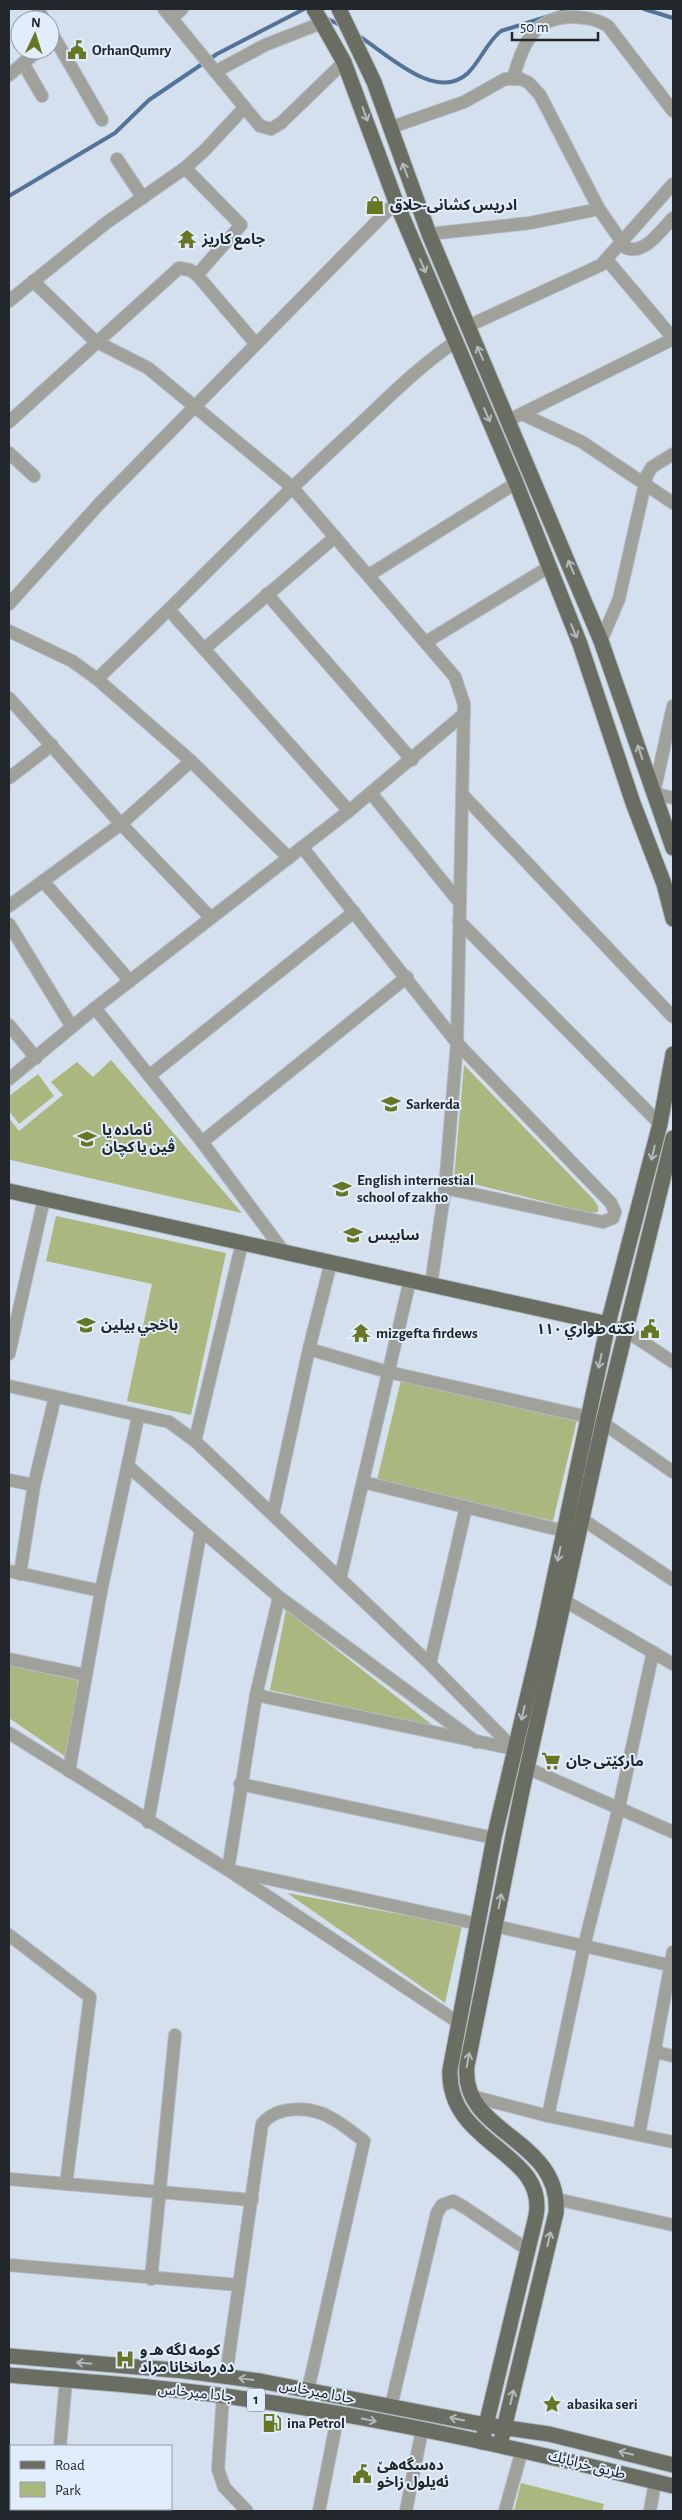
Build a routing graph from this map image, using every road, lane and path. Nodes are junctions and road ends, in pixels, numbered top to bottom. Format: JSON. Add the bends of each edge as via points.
{"nodes":[{"id":1,"x":182,"y":9,"type":"edge"},
{"id":2,"x":314,"y":9,"type":"edge"},
{"id":3,"x":338,"y":9,"type":"edge"},
{"id":4,"x":167,"y":13,"type":"edge"},
{"id":5,"x":324,"y":22,"type":"junction"},
{"id":6,"x":60,"y":51,"type":"edge"},
{"id":7,"x":27,"y":60,"type":"edge"},
{"id":8,"x":344,"y":62,"type":"junction"},
{"id":9,"x":23,"y":63,"type":"junction"},
{"id":10,"x":215,"y":72,"type":"junction"},
{"id":11,"x":9,"y":75,"type":"edge"},
{"id":12,"x":513,"y":78,"type":"junction"},
{"id":13,"x":374,"y":82,"type":"junction"},
{"id":14,"x":357,"y":94,"type":"junction"},
{"id":15,"x":42,"y":96,"type":"dead end"},
{"id":16,"x":244,"y":108,"type":"junction"},
{"id":17,"x":673,"y":111,"type":"edge"},
{"id":18,"x":102,"y":120,"type":"dead end"},
{"id":19,"x":389,"y":128,"type":"junction"},
{"id":20,"x":117,"y":158,"type":"dead end"},
{"id":21,"x":184,"y":168,"type":"junction"},
{"id":22,"x":673,"y":184,"type":"edge"},
{"id":23,"x":143,"y":198,"type":"junction"},
{"id":24,"x":396,"y":202,"type":"junction"},
{"id":25,"x":599,"y":209,"type":"junction"},
{"id":26,"x":673,"y":218,"type":"edge"},
{"id":27,"x":429,"y":234,"type":"junction"},
{"id":28,"x":622,"y":244,"type":"junction"},
{"id":29,"x":607,"y":260,"type":"junction"},
{"id":30,"x":197,"y":275,"type":"junction"},
{"id":31,"x":33,"y":281,"type":"junction"},
{"id":32,"x":9,"y":301,"type":"edge"},
{"id":33,"x":468,"y":326,"type":"junction"},
{"id":34,"x":673,"y":338,"type":"edge"},
{"id":35,"x":95,"y":341,"type":"junction"},
{"id":36,"x":455,"y":342,"type":"junction"},
{"id":37,"x":256,"y":344,"type":"junction"},
{"id":38,"x":193,"y":407,"type":"junction"},
{"id":39,"x":515,"y":417,"type":"junction"},
{"id":40,"x":9,"y":422,"type":"edge"},
{"id":41,"x":9,"y":452,"type":"edge"},
{"id":42,"x":673,"y":454,"type":"edge"},
{"id":43,"x":34,"y":476,"type":"dead end"},
{"id":44,"x":516,"y":483,"type":"junction"},
{"id":45,"x":644,"y":484,"type":"junction"},
{"id":46,"x":292,"y":487,"type":"junction"},
{"id":47,"x":673,"y":503,"type":"edge"},
{"id":48,"x":336,"y":537,"type":"junction"},
{"id":49,"x":549,"y":567,"type":"junction"},
{"id":50,"x":369,"y":575,"type":"junction"},
{"id":51,"x":267,"y":594,"type":"junction"},
{"id":52,"x":582,"y":594,"type":"junction"},
{"id":53,"x":9,"y":604,"type":"edge"},
{"id":54,"x":564,"y":605,"type":"junction"},
{"id":55,"x":170,"y":611,"type":"junction"},
{"id":56,"x":9,"y":631,"type":"edge"},
{"id":57,"x":601,"y":641,"type":"junction"},
{"id":58,"x":426,"y":642,"type":"junction"},
{"id":59,"x":204,"y":649,"type":"junction"},
{"id":60,"x":97,"y":679,"type":"junction"},
{"id":61,"x":9,"y":698,"type":"edge"},
{"id":62,"x":673,"y":706,"type":"edge"},
{"id":63,"x":464,"y":714,"type":"junction"},
{"id":64,"x":52,"y":745,"type":"junction"},
{"id":65,"x":412,"y":760,"type":"junction"},
{"id":66,"x":191,"y":761,"type":"junction"},
{"id":67,"x":9,"y":778,"type":"edge"},
{"id":68,"x":371,"y":793,"type":"junction"},
{"id":69,"x":654,"y":793,"type":"junction"},
{"id":70,"x":462,"y":794,"type":"junction"},
{"id":71,"x":673,"y":798,"type":"edge"},
{"id":72,"x":349,"y":811,"type":"junction"},
{"id":73,"x":121,"y":824,"type":"junction"},
{"id":74,"x":302,"y":847,"type":"junction"},
{"id":75,"x":673,"y":848,"type":"edge"},
{"id":76,"x":289,"y":858,"type":"junction"},
{"id":77,"x":43,"y":881,"type":"junction"},
{"id":78,"x":460,"y":903,"type":"junction"},
{"id":79,"x":9,"y":906,"type":"edge"},
{"id":80,"x":354,"y":912,"type":"junction"},
{"id":81,"x":211,"y":918,"type":"junction"},
{"id":82,"x":673,"y":919,"type":"edge"},
{"id":83,"x":460,"y":922,"type":"junction"},
{"id":84,"x":9,"y":924,"type":"edge"},
{"id":85,"x":407,"y":977,"type":"junction"},
{"id":86,"x":130,"y":981,"type":"junction"},
{"id":87,"x":95,"y":1008,"type":"junction"},
{"id":88,"x":673,"y":1017,"type":"edge"},
{"id":89,"x":9,"y":1025,"type":"edge"},
{"id":90,"x":72,"y":1027,"type":"junction"},
{"id":91,"x":457,"y":1043,"type":"junction"},
{"id":92,"x":673,"y":1054,"type":"edge"},
{"id":93,"x":36,"y":1058,"type":"junction"},
{"id":94,"x":149,"y":1076,"type":"junction"},
{"id":95,"x":9,"y":1079,"type":"edge"},
{"id":96,"x":660,"y":1124,"type":"junction"},
{"id":97,"x":673,"y":1138,"type":"edge"},
{"id":98,"x":202,"y":1142,"type":"junction"},
{"id":99,"x":445,"y":1188,"type":"junction"},
{"id":100,"x":9,"y":1191,"type":"edge"},
{"id":101,"x":44,"y":1199,"type":"junction"},
{"id":102,"x":242,"y":1243,"type":"junction"},
{"id":103,"x":284,"y":1252,"type":"junction"},
{"id":104,"x":331,"y":1262,"type":"junction"},
{"id":105,"x":410,"y":1280,"type":"junction"},
{"id":106,"x":432,"y":1285,"type":"junction"},
{"id":107,"x":608,"y":1324,"type":"junction"},
{"id":108,"x":626,"y":1331,"type":"junction"},
{"id":109,"x":309,"y":1349,"type":"junction"},
{"id":110,"x":9,"y":1354,"type":"edge"},
{"id":111,"x":673,"y":1362,"type":"edge"},
{"id":112,"x":388,"y":1372,"type":"junction"},
{"id":113,"x":9,"y":1386,"type":"edge"},
{"id":114,"x":55,"y":1397,"type":"junction"},
{"id":115,"x":138,"y":1416,"type":"junction"},
{"id":116,"x":588,"y":1417,"type":"junction"},
{"id":117,"x":603,"y":1423,"type":"junction"},
{"id":118,"x":195,"y":1440,"type":"junction"},
{"id":119,"x":128,"y":1466,"type":"junction"},
{"id":120,"x":673,"y":1472,"type":"edge"},
{"id":121,"x":9,"y":1480,"type":"edge"},
{"id":122,"x":363,"y":1482,"type":"junction"},
{"id":123,"x":34,"y":1485,"type":"junction"},
{"id":124,"x":466,"y":1507,"type":"junction"},
{"id":125,"x":273,"y":1514,"type":"junction"},
{"id":126,"x":582,"y":1519,"type":"junction"},
{"id":127,"x":201,"y":1530,"type":"junction"},
{"id":128,"x":564,"y":1531,"type":"junction"},
{"id":129,"x":14,"y":1572,"type":"edge"},
{"id":130,"x":340,"y":1579,"type":"junction"},
{"id":131,"x":673,"y":1580,"type":"edge"},
{"id":132,"x":101,"y":1591,"type":"junction"},
{"id":133,"x":279,"y":1597,"type":"junction"},
{"id":134,"x":565,"y":1600,"type":"junction"},
{"id":135,"x":653,"y":1652,"type":"junction"},
{"id":136,"x":9,"y":1659,"type":"edge"},
{"id":137,"x":430,"y":1664,"type":"junction"},
{"id":138,"x":673,"y":1664,"type":"edge"},
{"id":139,"x":86,"y":1675,"type":"junction"},
{"id":140,"x":256,"y":1695,"type":"junction"},
{"id":141,"x":9,"y":1733,"type":"edge"},
{"id":142,"x":476,"y":1742,"type":"junction"},
{"id":143,"x":514,"y":1749,"type":"junction"},
{"id":144,"x":527,"y":1768,"type":"junction"},
{"id":145,"x":69,"y":1771,"type":"junction"},
{"id":146,"x":240,"y":1784,"type":"junction"},
{"id":147,"x":501,"y":1807,"type":"junction"},
{"id":148,"x":619,"y":1807,"type":"junction"},
{"id":149,"x":517,"y":1813,"type":"junction"},
{"id":150,"x":148,"y":1822,"type":"junction"},
{"id":151,"x":673,"y":1832,"type":"edge"},
{"id":152,"x":495,"y":1834,"type":"junction"},
{"id":153,"x":513,"y":1836,"type":"junction"},
{"id":154,"x":228,"y":1870,"type":"junction"},
{"id":155,"x":478,"y":1924,"type":"junction"},
{"id":156,"x":495,"y":1926,"type":"junction"},
{"id":157,"x":9,"y":1935,"type":"edge"},
{"id":158,"x":584,"y":1946,"type":"junction"},
{"id":159,"x":672,"y":1961,"type":"edge"},
{"id":160,"x":459,"y":2023,"type":"junction"},
{"id":161,"x":175,"y":2035,"type":"dead end"},
{"id":162,"x":656,"y":2052,"type":"junction"},
{"id":163,"x":673,"y":2056,"type":"edge"},
{"id":164,"x":471,"y":2096,"type":"junction"},
{"id":165,"x":548,"y":2116,"type":"junction"},
{"id":166,"x":639,"y":2134,"type":"junction"},
{"id":167,"x":673,"y":2142,"type":"edge"},
{"id":168,"x":9,"y":2179,"type":"edge"},
{"id":169,"x":66,"y":2184,"type":"junction"},
{"id":170,"x":159,"y":2192,"type":"junction"},
{"id":171,"x":556,"y":2199,"type":"junction"},
{"id":172,"x":252,"y":2200,"type":"junction"},
{"id":173,"x":673,"y":2225,"type":"edge"},
{"id":174,"x":528,"y":2250,"type":"junction"},
{"id":175,"x":9,"y":2265,"type":"edge"},
{"id":176,"x":151,"y":2279,"type":"junction"},
{"id":177,"x":239,"y":2286,"type":"junction"},
{"id":178,"x":9,"y":2356,"type":"edge"},
{"id":179,"x":9,"y":2375,"type":"edge"},
{"id":180,"x":226,"y":2376,"type":"junction"},
{"id":181,"x":66,"y":2380,"type":"junction"},
{"id":182,"x":308,"y":2390,"type":"junction"},
{"id":183,"x":223,"y":2396,"type":"junction"},
{"id":184,"x":391,"y":2406,"type":"junction"},
{"id":185,"x":338,"y":2414,"type":"junction"},
{"id":186,"x":486,"y":2424,"type":"junction"},
{"id":187,"x":505,"y":2427,"type":"junction"},
{"id":188,"x":422,"y":2430,"type":"junction"},
{"id":189,"x":482,"y":2442,"type":"junction"},
{"id":190,"x":60,"y":2445,"type":"edge"},
{"id":191,"x":500,"y":2445,"type":"junction"},
{"id":192,"x":522,"y":2450,"type":"junction"},
{"id":193,"x":673,"y":2464,"type":"edge"},
{"id":194,"x":655,"y":2482,"type":"junction"},
{"id":195,"x":673,"y":2486,"type":"edge"},
{"id":196,"x":247,"y":2511,"type":"edge"},
{"id":197,"x":319,"y":2511,"type":"edge"},
{"id":198,"x":406,"y":2511,"type":"edge"},
{"id":199,"x":506,"y":2511,"type":"edge"},
{"id":200,"x":650,"y":2511,"type":"edge"}],
"edges":[{"from":1,"to":4,"type":"street"},
{"from":2,"to":5,"type":"main road"},
{"from":3,"to":13,"type":"main road"},
{"from":4,"to":10,"type":"street"},
{"from":5,"to":8,"type":"main road"},
{"from":5,"to":10,"type":"street","via":[[265,45]]},
{"from":6,"to":18,"type":"street"},
{"from":7,"to":9,"type":"street"},
{"from":8,"to":14,"type":"main road"},
{"from":8,"to":16,"type":"street","via":[[277,127],[266,129],[260,126]]},
{"from":9,"to":11,"type":"street"},
{"from":9,"to":15,"type":"street"},
{"from":10,"to":16,"type":"street"},
{"from":12,"to":17,"type":"street","via":[[522,49],[536,29],[548,21],[564,17],[598,20],[608,26]]},
{"from":12,"to":19,"type":"street","via":[[497,82],[464,102]]},
{"from":12,"to":25,"type":"street","via":[[529,83],[540,95]]},
{"from":13,"to":14,"type":"main road"},
{"from":13,"to":19,"type":"main road"},
{"from":14,"to":24,"type":"main road","one_way":true},
{"from":16,"to":21,"type":"street"},
{"from":27,"to":19,"type":"main road","one_way":true},
{"from":20,"to":23,"type":"street"},
{"from":21,"to":23,"type":"street"},
{"from":21,"to":30,"type":"street","via":[[241,225]]},
{"from":22,"to":28,"type":"street"},
{"from":23,"to":31,"type":"street"},
{"from":24,"to":36,"type":"main road","one_way":true},
{"from":24,"to":37,"type":"street"},
{"from":25,"to":27,"type":"street","via":[[511,225]]},
{"from":25,"to":28,"type":"street"},
{"from":26,"to":28,"type":"street","via":[[644,247],[632,250]]},
{"from":27,"to":33,"type":"main road"},
{"from":28,"to":29,"type":"street"},
{"from":29,"to":33,"type":"street","via":[[586,274]]},
{"from":29,"to":34,"type":"street"},
{"from":30,"to":35,"type":"street","via":[[185,268],[172,271]]},
{"from":30,"to":37,"type":"street"},
{"from":31,"to":32,"type":"street"},
{"from":31,"to":35,"type":"street"},
{"from":39,"to":33,"type":"main road","one_way":true},
{"from":34,"to":39,"type":"street"},
{"from":35,"to":38,"type":"street","via":[[148,368]]},
{"from":35,"to":40,"type":"street"},
{"from":36,"to":44,"type":"main road","one_way":true},
{"from":36,"to":46,"type":"street","via":[[413,375]]},
{"from":37,"to":38,"type":"street"},
{"from":38,"to":46,"type":"street"},
{"from":38,"to":53,"type":"street"},
{"from":39,"to":45,"type":"street","via":[[582,442]]},
{"from":52,"to":39,"type":"main road","one_way":true},
{"from":41,"to":43,"type":"street"},
{"from":42,"to":45,"type":"street","via":[[652,467]]},
{"from":44,"to":49,"type":"main road"},
{"from":44,"to":50,"type":"street"},
{"from":45,"to":47,"type":"street"},
{"from":45,"to":57,"type":"street","via":[[619,599]]},
{"from":46,"to":48,"type":"street"},
{"from":46,"to":55,"type":"street"},
{"from":48,"to":50,"type":"street"},
{"from":48,"to":51,"type":"street"},
{"from":49,"to":54,"type":"main road"},
{"from":49,"to":58,"type":"street"},
{"from":50,"to":58,"type":"street"},
{"from":51,"to":59,"type":"street"},
{"from":51,"to":65,"type":"street"},
{"from":52,"to":54,"type":"main road"},
{"from":52,"to":57,"type":"main road"},
{"from":54,"to":82,"type":"main road","one_way":true,"via":[[664,884]]},
{"from":55,"to":59,"type":"street"},
{"from":55,"to":60,"type":"street"},
{"from":56,"to":60,"type":"street","via":[[72,661]]},
{"from":69,"to":57,"type":"main road","one_way":true},
{"from":58,"to":63,"type":"street","via":[[454,677],[462,695]]},
{"from":59,"to":72,"type":"street"},
{"from":60,"to":66,"type":"street"},
{"from":61,"to":64,"type":"street"},
{"from":62,"to":69,"type":"street"},
{"from":63,"to":65,"type":"street"},
{"from":63,"to":70,"type":"street"},
{"from":64,"to":67,"type":"street"},
{"from":64,"to":73,"type":"street"},
{"from":65,"to":68,"type":"street"},
{"from":66,"to":73,"type":"street"},
{"from":66,"to":76,"type":"street"},
{"from":68,"to":72,"type":"street"},
{"from":68,"to":78,"type":"street"},
{"from":69,"to":71,"type":"street"},
{"from":69,"to":75,"type":"main road"},
{"from":70,"to":78,"type":"street"},
{"from":70,"to":88,"type":"street"},
{"from":72,"to":74,"type":"street"},
{"from":73,"to":77,"type":"street"},
{"from":73,"to":81,"type":"street"},
{"from":74,"to":76,"type":"street"},
{"from":74,"to":80,"type":"street"},
{"from":76,"to":81,"type":"street"},
{"from":77,"to":79,"type":"street"},
{"from":77,"to":86,"type":"street"},
{"from":78,"to":83,"type":"street"},
{"from":80,"to":85,"type":"street"},
{"from":80,"to":94,"type":"street"},
{"from":81,"to":86,"type":"street"},
{"from":83,"to":91,"type":"street"},
{"from":83,"to":96,"type":"street"},
{"from":84,"to":90,"type":"street"},
{"from":85,"to":91,"type":"street"},
{"from":85,"to":98,"type":"street"},
{"from":86,"to":87,"type":"street"},
{"from":87,"to":90,"type":"street"},
{"from":87,"to":94,"type":"street"},
{"from":89,"to":93,"type":"street"},
{"from":90,"to":93,"type":"street"},
{"from":91,"to":99,"type":"street"},
{"from":91,"to":99,"type":"street","via":[[612,1203],[615,1212],[612,1218],[603,1222]]},
{"from":92,"to":96,"type":"main road"},
{"from":93,"to":95,"type":"street"},
{"from":94,"to":98,"type":"street"},
{"from":96,"to":107,"type":"main road","one_way":true},
{"from":97,"to":108,"type":"main road"},
{"from":98,"to":103,"type":"street"},
{"from":99,"to":106,"type":"street"},
{"from":100,"to":101,"type":"main road"},
{"from":101,"to":102,"type":"main road"},
{"from":101,"to":110,"type":"street"},
{"from":102,"to":103,"type":"main road"},
{"from":102,"to":118,"type":"street"},
{"from":103,"to":104,"type":"main road"},
{"from":104,"to":105,"type":"main road"},
{"from":104,"to":109,"type":"street"},
{"from":105,"to":106,"type":"main road"},
{"from":105,"to":112,"type":"street"},
{"from":106,"to":107,"type":"main road"},
{"from":107,"to":108,"type":"street"},
{"from":107,"to":116,"type":"main road","one_way":true},
{"from":108,"to":111,"type":"street"},
{"from":108,"to":117,"type":"main road"},
{"from":109,"to":112,"type":"street"},
{"from":109,"to":125,"type":"street"},
{"from":112,"to":116,"type":"street"},
{"from":112,"to":122,"type":"street"},
{"from":113,"to":114,"type":"street"},
{"from":114,"to":115,"type":"street"},
{"from":114,"to":123,"type":"street"},
{"from":115,"to":118,"type":"street","via":[[168,1422]]},
{"from":115,"to":119,"type":"street"},
{"from":116,"to":128,"type":"main road"},
{"from":117,"to":120,"type":"street"},
{"from":117,"to":126,"type":"main road"},
{"from":118,"to":125,"type":"street"},
{"from":119,"to":127,"type":"street"},
{"from":119,"to":132,"type":"street"},
{"from":121,"to":123,"type":"street"},
{"from":122,"to":124,"type":"street"},
{"from":122,"to":130,"type":"street"},
{"from":123,"to":129,"type":"street"},
{"from":124,"to":128,"type":"street"},
{"from":124,"to":137,"type":"street"},
{"from":125,"to":130,"type":"street"},
{"from":126,"to":131,"type":"street"},
{"from":126,"to":134,"type":"main road"},
{"from":127,"to":133,"type":"street"},
{"from":127,"to":150,"type":"street"},
{"from":128,"to":143,"type":"main road","one_way":true},
{"from":129,"to":132,"type":"street"},
{"from":130,"to":137,"type":"street"},
{"from":132,"to":139,"type":"street"},
{"from":133,"to":140,"type":"street"},
{"from":133,"to":142,"type":"street"},
{"from":134,"to":135,"type":"street"},
{"from":134,"to":144,"type":"main road"},
{"from":135,"to":138,"type":"street"},
{"from":135,"to":148,"type":"street"},
{"from":136,"to":139,"type":"street"},
{"from":137,"to":143,"type":"street"},
{"from":139,"to":145,"type":"street"},
{"from":140,"to":142,"type":"street"},
{"from":140,"to":146,"type":"street"},
{"from":141,"to":145,"type":"street"},
{"from":142,"to":143,"type":"street"},
{"from":143,"to":147,"type":"main road"},
{"from":144,"to":148,"type":"street"},
{"from":144,"to":149,"type":"main road"},
{"from":145,"to":150,"type":"street"},
{"from":146,"to":152,"type":"street"},
{"from":146,"to":154,"type":"street"},
{"from":147,"to":149,"type":"main road","via":[[509,1816]]},
{"from":147,"to":152,"type":"main road"},
{"from":148,"to":151,"type":"street"},
{"from":148,"to":158,"type":"street"},
{"from":149,"to":153,"type":"main road"},
{"from":150,"to":154,"type":"street"},
{"from":152,"to":153,"type":"main road","via":[[504,1828]]},
{"from":152,"to":155,"type":"main road"},
{"from":156,"to":153,"type":"main road","one_way":true},
{"from":154,"to":155,"type":"street"},
{"from":154,"to":160,"type":"street"},
{"from":155,"to":160,"type":"main road"},
{"from":156,"to":158,"type":"street"},
{"from":164,"to":156,"type":"main road","one_way":true,"via":[[467,2066]]},
{"from":157,"to":169,"type":"street","via":[[90,1997]]},
{"from":158,"to":159,"type":"street"},
{"from":158,"to":165,"type":"street"},
{"from":159,"to":162,"type":"street"},
{"from":160,"to":174,"type":"main road","via":[[450,2070],[453,2099],[469,2124],[524,2172],[533,2185],[537,2208]]},
{"from":161,"to":170,"type":"street"},
{"from":162,"to":163,"type":"street"},
{"from":162,"to":166,"type":"street"},
{"from":164,"to":165,"type":"street"},
{"from":164,"to":171,"type":"main road","via":[[485,2114],[541,2163],[551,2178]]},
{"from":165,"to":166,"type":"street"},
{"from":166,"to":167,"type":"street"},
{"from":168,"to":169,"type":"street"},
{"from":169,"to":170,"type":"street"},
{"from":170,"to":172,"type":"street"},
{"from":170,"to":176,"type":"street"},
{"from":171,"to":173,"type":"street"},
{"from":187,"to":171,"type":"main road","one_way":true,"via":[[556,2213]]},
{"from":172,"to":177,"type":"street"},
{"from":172,"to":182,"type":"street","via":[[258,2136],[268,2116],[287,2110],[312,2111],[330,2117],[364,2141]]},
{"from":174,"to":184,"type":"street","via":[[464,2207],[453,2202],[442,2205],[437,2214]]},
{"from":174,"to":186,"type":"main road"},
{"from":175,"to":176,"type":"street"},
{"from":176,"to":177,"type":"street"},
{"from":177,"to":180,"type":"street"},
{"from":180,"to":178,"type":"main road","name":"حادا ميرخاس","one_way":true},
{"from":179,"to":181,"type":"main road","name":"جادا ميرخاس","number":"1"},
{"from":182,"to":180,"type":"main road","name":"حادا ميرخاس","one_way":true},
{"from":181,"to":183,"type":"main road","name":"جادا ميرخاس","number":"1"},
{"from":181,"to":190,"type":"street"},
{"from":182,"to":184,"type":"main road","name":"حادا ميرخاس"},
{"from":183,"to":185,"type":"main road","name":"جادا ميرخاس","number":"1"},
{"from":183,"to":196,"type":"street","via":[[218,2469],[224,2487]]},
{"from":186,"to":184,"type":"main road","name":"حادا ميرخاس","one_way":true},
{"from":185,"to":188,"type":"main road","name":"جادا ميرخاس","number":"1","one_way":true},
{"from":185,"to":197,"type":"street"},
{"from":186,"to":187,"type":"main road","name":"حادا ميرخاس"},
{"from":186,"to":189,"type":"main road"},
{"from":187,"to":191,"type":"main road"},
{"from":193,"to":187,"type":"main road","name":"حادا ميرخاس","one_way":true},
{"from":188,"to":189,"type":"main road","name":"جادا ميرخاس","number":"1"},
{"from":188,"to":198,"type":"street"},
{"from":189,"to":191,"type":"main road","name":"جادا ميرخاس","number":"1"},
{"from":191,"to":192,"type":"main road","name":"طريق خرابابك"},
{"from":192,"to":194,"type":"main road","name":"طريق خرابابك"},
{"from":192,"to":199,"type":"street"},
{"from":194,"to":195,"type":"main road","name":"طريق خرابابك"},
{"from":194,"to":200,"type":"street"}]}
